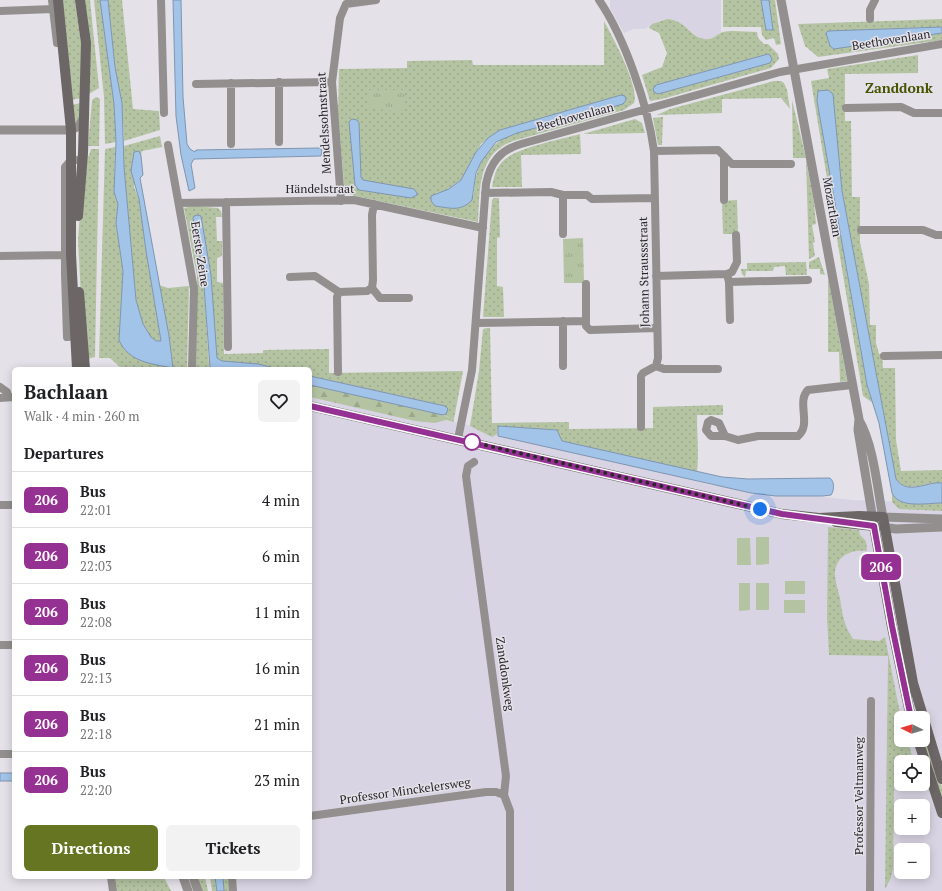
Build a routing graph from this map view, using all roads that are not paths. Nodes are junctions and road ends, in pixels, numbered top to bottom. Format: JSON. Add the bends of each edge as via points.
{"nodes":[{"id":1,"x":52,"y":0,"type":"edge"},
{"id":2,"x":80,"y":0,"type":"edge"},
{"id":3,"x":161,"y":0,"type":"edge"},
{"id":4,"x":376,"y":0,"type":"edge"},
{"id":5,"x":599,"y":0,"type":"edge"},
{"id":6,"x":781,"y":0,"type":"edge"},
{"id":7,"x":876,"y":0,"type":"edge"},
{"id":8,"x":346,"y":2,"type":"edge"},
{"id":9,"x":56,"y":5,"type":"edge"},
{"id":10,"x":0,"y":10,"type":"edge"},
{"id":11,"x":870,"y":19,"type":"dead end"},
{"id":12,"x":942,"y":44,"type":"edge"},
{"id":13,"x":794,"y":69,"type":"junction"},
{"id":14,"x":279,"y":82,"type":"junction"},
{"id":15,"x":332,"y":82,"type":"junction"},
{"id":16,"x":231,"y":83,"type":"junction"},
{"id":17,"x":196,"y":84,"type":"dead end"},
{"id":18,"x":846,"y":108,"type":"dead end"},
{"id":19,"x":645,"y":110,"type":"junction"},
{"id":20,"x":164,"y":112,"type":"dead end"},
{"id":21,"x":942,"y":113,"type":"edge"},
{"id":22,"x":84,"y":116,"type":"junction"},
{"id":23,"x":0,"y":130,"type":"edge"},
{"id":24,"x":71,"y":130,"type":"junction"},
{"id":25,"x":279,"y":142,"type":"dead end"},
{"id":26,"x":231,"y":144,"type":"dead end"},
{"id":27,"x":168,"y":145,"type":"dead end"},
{"id":28,"x":654,"y":151,"type":"junction"},
{"id":29,"x":724,"y":156,"type":"junction"},
{"id":30,"x":74,"y":160,"type":"junction"},
{"id":31,"x":791,"y":164,"type":"dead end"},
{"id":32,"x":486,"y":193,"type":"junction"},
{"id":33,"x":563,"y":195,"type":"junction"},
{"id":34,"x":655,"y":198,"type":"junction"},
{"id":35,"x":341,"y":200,"type":"junction"},
{"id":36,"x":724,"y":200,"type":"dead end"},
{"id":37,"x":226,"y":202,"type":"junction"},
{"id":38,"x":179,"y":203,"type":"junction"},
{"id":39,"x":374,"y":204,"type":"junction"},
{"id":40,"x":78,"y":216,"type":"junction"},
{"id":41,"x":483,"y":228,"type":"junction"},
{"id":42,"x":861,"y":230,"type":"dead end"},
{"id":43,"x":563,"y":234,"type":"dead end"},
{"id":44,"x":736,"y":235,"type":"dead end"},
{"id":45,"x":942,"y":235,"type":"edge"},
{"id":46,"x":65,"y":255,"type":"junction"},
{"id":47,"x":0,"y":256,"type":"edge"},
{"id":48,"x":656,"y":276,"type":"junction"},
{"id":49,"x":290,"y":277,"type":"dead end"},
{"id":50,"x":728,"y":278,"type":"junction"},
{"id":51,"x":808,"y":280,"type":"dead end"},
{"id":52,"x":586,"y":284,"type":"dead end"},
{"id":53,"x":372,"y":288,"type":"junction"},
{"id":54,"x":339,"y":292,"type":"junction"},
{"id":55,"x":409,"y":298,"type":"dead end"},
{"id":56,"x":730,"y":320,"type":"dead end"},
{"id":57,"x":563,"y":321,"type":"junction"},
{"id":58,"x":476,"y":323,"type":"junction"},
{"id":59,"x":586,"y":324,"type":"junction"},
{"id":60,"x":657,"y":328,"type":"junction"},
{"id":61,"x":79,"y":336,"type":"junction"},
{"id":62,"x":228,"y":347,"type":"dead end"},
{"id":63,"x":942,"y":355,"type":"edge"},
{"id":64,"x":884,"y":356,"type":"dead end"},
{"id":65,"x":563,"y":366,"type":"dead end"},
{"id":66,"x":656,"y":366,"type":"junction"},
{"id":67,"x":77,"y":367,"type":"edge"},
{"id":68,"x":85,"y":367,"type":"edge"},
{"id":69,"x":192,"y":367,"type":"edge"},
{"id":70,"x":718,"y":369,"type":"dead end"},
{"id":71,"x":338,"y":372,"type":"dead end"},
{"id":72,"x":852,"y":386,"type":"junction"},
{"id":73,"x":0,"y":387,"type":"edge"},
{"id":74,"x":7,"y":398,"type":"edge"},
{"id":75,"x":312,"y":406,"type":"edge"},
{"id":76,"x":641,"y":427,"type":"dead end"},
{"id":77,"x":724,"y":436,"type":"dead end"},
{"id":78,"x":458,"y":439,"type":"junction"},
{"id":79,"x":474,"y":462,"type":"dead end"},
{"id":80,"x":0,"y":505,"type":"edge"},
{"id":81,"x":12,"y":505,"type":"edge"},
{"id":82,"x":942,"y":519,"type":"edge"},
{"id":83,"x":878,"y":522,"type":"junction"},
{"id":84,"x":942,"y":527,"type":"edge"},
{"id":85,"x":12,"y":645,"type":"edge"},
{"id":86,"x":0,"y":646,"type":"edge"},
{"id":87,"x":871,"y":701,"type":"dead end"},
{"id":88,"x":910,"y":711,"type":"edge"},
{"id":89,"x":920,"y":747,"type":"edge"},
{"id":90,"x":0,"y":754,"type":"edge"},
{"id":91,"x":12,"y":754,"type":"edge"},
{"id":92,"x":942,"y":779,"type":"edge"},
{"id":93,"x":504,"y":795,"type":"junction"},
{"id":94,"x":942,"y":813,"type":"edge"},
{"id":95,"x":312,"y":816,"type":"edge"},
{"id":96,"x":111,"y":879,"type":"edge"},
{"id":97,"x":185,"y":879,"type":"edge"},
{"id":98,"x":194,"y":879,"type":"edge"},
{"id":99,"x":232,"y":879,"type":"edge"},
{"id":100,"x":113,"y":891,"type":"edge"},
{"id":101,"x":188,"y":891,"type":"edge"},
{"id":102,"x":198,"y":891,"type":"edge"},
{"id":103,"x":233,"y":891,"type":"edge"},
{"id":104,"x":510,"y":891,"type":"edge"},
{"id":105,"x":870,"y":891,"type":"edge"}],
"edges":[{"from":1,"to":9,"type":"street"},
{"from":2,"to":22,"type":"main road","via":[[86,42]]},
{"from":3,"to":20,"type":"street"},
{"from":4,"to":8,"type":"street","name":"Mendelssohnstraat"},
{"from":5,"to":19,"type":"street","via":[[631,64]]},
{"from":6,"to":13,"type":"street","name":"Mozartlaan"},
{"from":7,"to":11,"type":"street","via":[[870,10]]},
{"from":8,"to":15,"type":"street","name":"Mendelssohnstraat","via":[[340,18]]},
{"from":9,"to":10,"type":"street"},
{"from":9,"to":24,"type":"main road"},
{"from":12,"to":13,"type":"street","name":"Beethovenlaan"},
{"from":13,"to":19,"type":"street","name":"Beethovenlaan"},
{"from":13,"to":72,"type":"street","name":"Mozartlaan"},
{"from":14,"to":15,"type":"street"},
{"from":14,"to":16,"type":"street"},
{"from":14,"to":25,"type":"street"},
{"from":15,"to":35,"type":"street","name":"Mendelssohnstraat"},
{"from":16,"to":17,"type":"street"},
{"from":16,"to":26,"type":"street"},
{"from":18,"to":21,"type":"street","via":[[901,107],[914,113]]},
{"from":19,"to":28,"type":"street","name":"Johann Straussstraat"},
{"from":19,"to":32,"type":"street","name":"Beethovenlaan","via":[[512,147],[492,163],[488,171]]},
{"from":22,"to":24,"type":"street","via":[[79,126]]},
{"from":22,"to":40,"type":"main road"},
{"from":23,"to":24,"type":"street"},
{"from":24,"to":30,"type":"main road"},
{"from":27,"to":38,"type":"street","name":"Eerste Zeine"},
{"from":28,"to":29,"type":"street","via":[[718,150]]},
{"from":28,"to":34,"type":"street","name":"Johann Straussstraat"},
{"from":29,"to":31,"type":"street","via":[[732,164]]},
{"from":29,"to":36,"type":"street"},
{"from":30,"to":40,"type":"main road"},
{"from":30,"to":46,"type":"street","via":[[65,167]]},
{"from":30,"to":61,"type":"main road","via":[[71,254]]},
{"from":32,"to":33,"type":"street","via":[[551,192]]},
{"from":32,"to":41,"type":"street","name":"Beethovenlaan"},
{"from":33,"to":34,"type":"street","via":[[587,195],[592,199]]},
{"from":33,"to":43,"type":"street"},
{"from":34,"to":48,"type":"street","name":"Johann Straussstraat"},
{"from":35,"to":37,"type":"street","name":"Händelstraat"},
{"from":35,"to":39,"type":"street","name":"Händelstraat"},
{"from":37,"to":38,"type":"street","name":"Händelstraat"},
{"from":37,"to":62,"type":"street"},
{"from":38,"to":69,"type":"street","name":"Eerste Zeine","via":[[194,289]]},
{"from":39,"to":41,"type":"street","name":"Händelstraat"},
{"from":39,"to":53,"type":"street"},
{"from":40,"to":61,"type":"main road","via":[[76,236]]},
{"from":41,"to":58,"type":"street","name":"Beethovenlaan"},
{"from":42,"to":45,"type":"street","via":[[923,230]]},
{"from":44,"to":50,"type":"street","via":[[737,262]]},
{"from":46,"to":47,"type":"street"},
{"from":46,"to":61,"type":"street","via":[[67,336]]},
{"from":48,"to":50,"type":"street"},
{"from":48,"to":60,"type":"street","name":"Johann Straussstraat"},
{"from":49,"to":54,"type":"street","via":[[315,276]]},
{"from":50,"to":51,"type":"street"},
{"from":50,"to":56,"type":"street"},
{"from":52,"to":59,"type":"street"},
{"from":53,"to":54,"type":"street","via":[[366,291]]},
{"from":53,"to":55,"type":"street","via":[[380,298]]},
{"from":54,"to":71,"type":"street"},
{"from":57,"to":58,"type":"street"},
{"from":57,"to":59,"type":"street"},
{"from":57,"to":65,"type":"street"},
{"from":58,"to":78,"type":"street","name":"Beethovenlaan","via":[[470,388]]},
{"from":59,"to":60,"type":"street","via":[[590,330]]},
{"from":60,"to":66,"type":"street","name":"Johann Straussstraat"},
{"from":61,"to":67,"type":"main road"},
{"from":61,"to":68,"type":"main road"},
{"from":63,"to":64,"type":"street"},
{"from":66,"to":70,"type":"street","via":[[664,369]]},
{"from":66,"to":76,"type":"street","via":[[641,376]]},
{"from":72,"to":77,"type":"street","via":[[808,390],[804,397],[804,427],[798,436],[758,436],[738,440]]},
{"from":72,"to":83,"type":"street","name":"Mozartlaan","via":[[858,430]]},
{"from":73,"to":74,"type":"street","via":[[7,392]]},
{"from":75,"to":78,"type":"main road"},
{"from":78,"to":83,"type":"main road","via":[[768,511]]},
{"from":79,"to":93,"type":"street","name":"Zanddonkweg","via":[[468,466],[466,476],[506,776]]},
{"from":80,"to":81,"type":"street"},
{"from":82,"to":83,"type":"street"},
{"from":83,"to":84,"type":"street"},
{"from":83,"to":88,"type":"main road","via":[[892,626]]},
{"from":83,"to":92,"type":"main road","via":[[913,683]]},
{"from":85,"to":86,"type":"street"},
{"from":87,"to":105,"type":"street","name":"Professor Veltmanweg"},
{"from":89,"to":94,"type":"main road"},
{"from":90,"to":91,"type":"street"},
{"from":93,"to":95,"type":"street","name":"Professor Minckelersweg","via":[[486,792]]},
{"from":93,"to":104,"type":"street","name":"Zanddonkweg","via":[[510,811]]},
{"from":96,"to":100,"type":"street"},
{"from":97,"to":101,"type":"street"},
{"from":98,"to":102,"type":"street"},
{"from":99,"to":103,"type":"street"}]}
